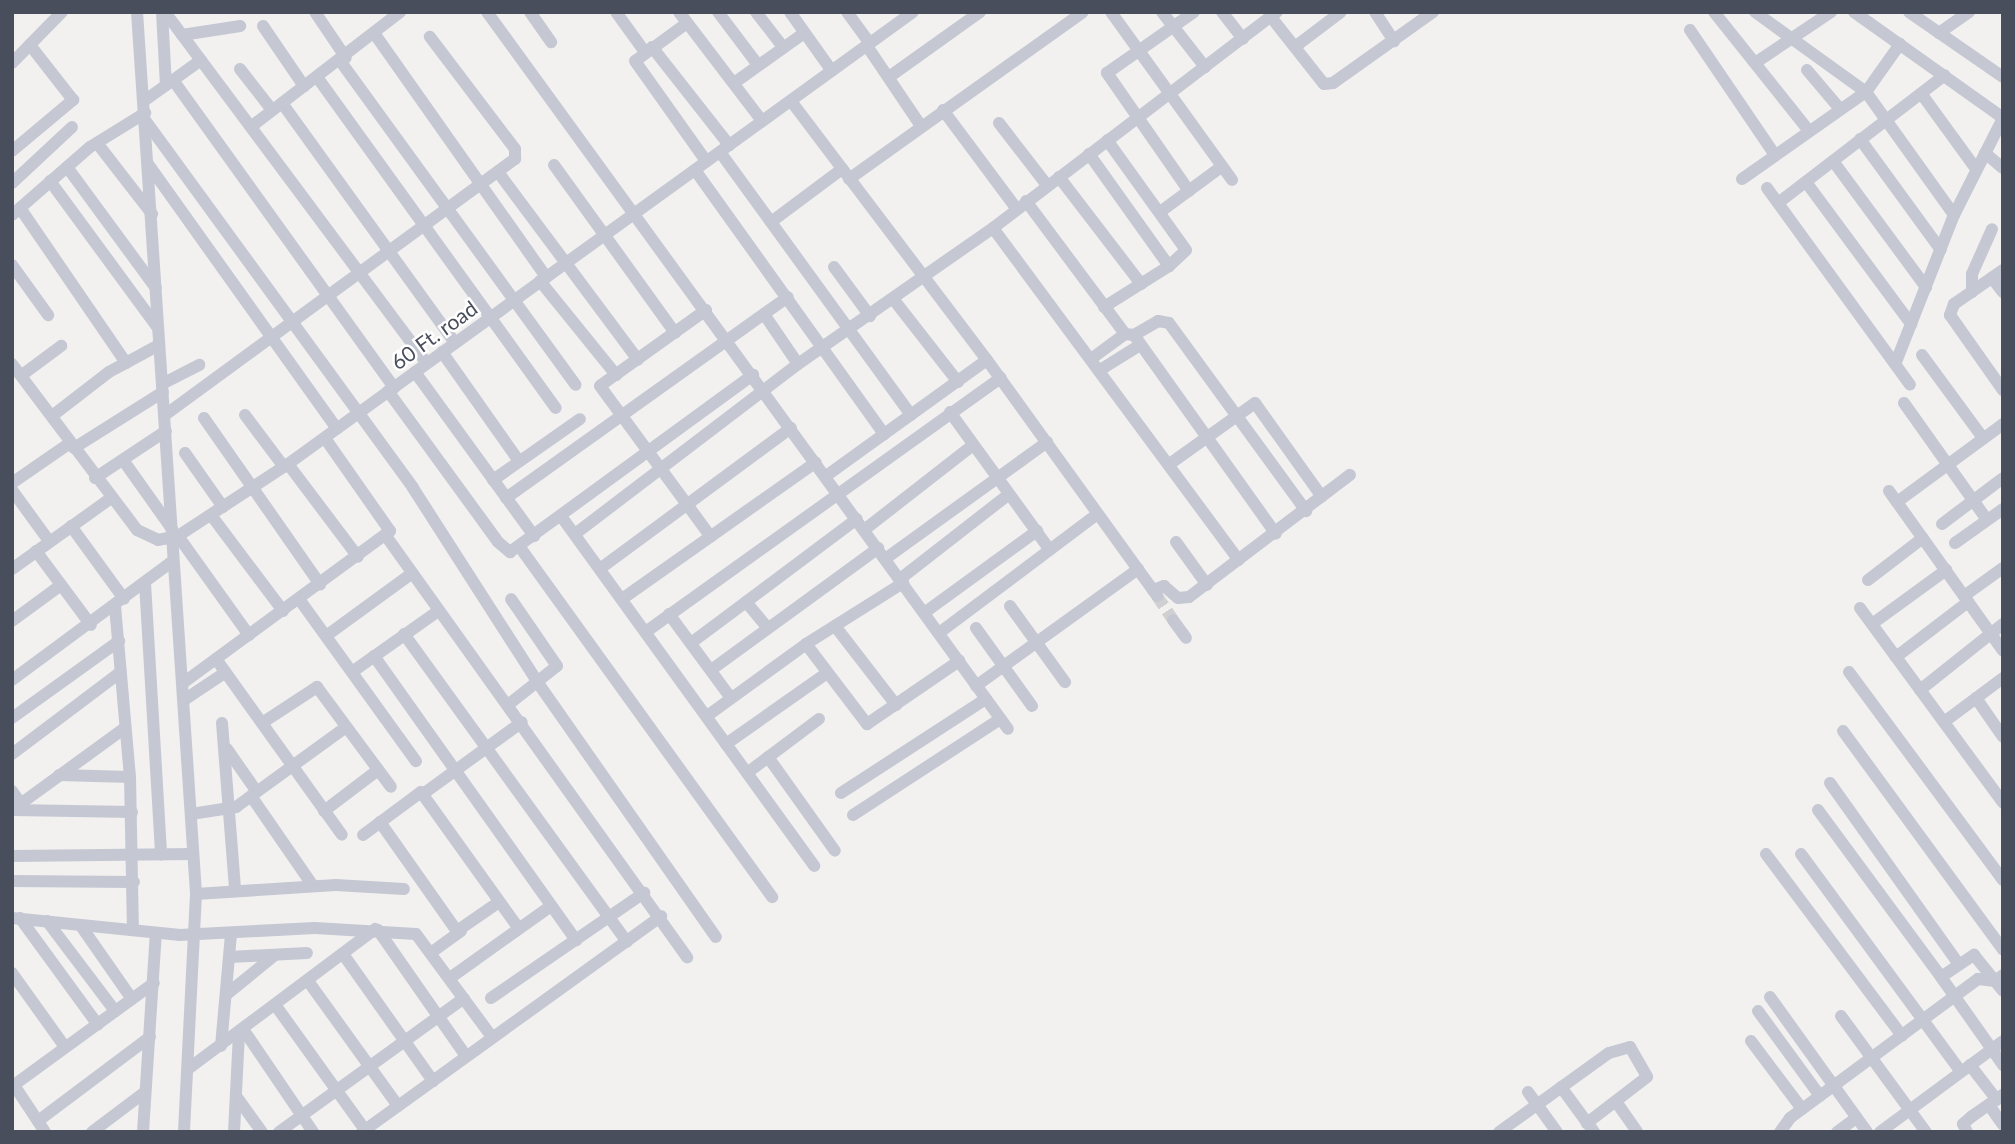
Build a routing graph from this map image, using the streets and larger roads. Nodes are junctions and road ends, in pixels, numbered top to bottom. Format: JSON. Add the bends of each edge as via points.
{"nodes":[{"id":1,"x":62,"y":12,"type":"edge"},
{"id":2,"x":137,"y":12,"type":"edge"},
{"id":3,"x":164,"y":12,"type":"edge"},
{"id":4,"x":315,"y":12,"type":"edge"},
{"id":5,"x":400,"y":12,"type":"edge"},
{"id":6,"x":487,"y":12,"type":"edge"},
{"id":7,"x":530,"y":12,"type":"edge"},
{"id":8,"x":616,"y":12,"type":"edge"},
{"id":9,"x":718,"y":12,"type":"edge"},
{"id":10,"x":756,"y":12,"type":"edge"},
{"id":11,"x":790,"y":12,"type":"edge"},
{"id":12,"x":847,"y":12,"type":"edge"},
{"id":13,"x":914,"y":12,"type":"edge"},
{"id":14,"x":980,"y":12,"type":"edge"},
{"id":15,"x":1083,"y":12,"type":"edge"},
{"id":16,"x":1111,"y":12,"type":"edge"},
{"id":17,"x":1162,"y":12,"type":"edge"},
{"id":18,"x":1194,"y":12,"type":"edge"},
{"id":19,"x":1222,"y":12,"type":"edge"},
{"id":20,"x":1341,"y":12,"type":"edge"},
{"id":21,"x":1375,"y":12,"type":"edge"},
{"id":22,"x":1433,"y":12,"type":"edge"},
{"id":23,"x":1714,"y":12,"type":"edge"},
{"id":24,"x":1755,"y":12,"type":"edge"},
{"id":25,"x":1832,"y":12,"type":"edge"},
{"id":26,"x":1854,"y":12,"type":"edge"},
{"id":27,"x":1909,"y":12,"type":"edge"},
{"id":28,"x":1969,"y":12,"type":"edge"},
{"id":29,"x":1268,"y":16,"type":"edge"},
{"id":30,"x":683,"y":18,"type":"edge"},
{"id":31,"x":895,"y":18,"type":"edge"},
{"id":32,"x":240,"y":26,"type":"dead end"},
{"id":33,"x":263,"y":26,"type":"dead end"},
{"id":34,"x":1173,"y":27,"type":"junction"},
{"id":35,"x":1690,"y":30,"type":"dead end"},
{"id":36,"x":374,"y":33,"type":"junction"},
{"id":37,"x":804,"y":33,"type":"junction"},
{"id":38,"x":1939,"y":33,"type":"junction"},
{"id":39,"x":182,"y":35,"type":"junction"},
{"id":40,"x":430,"y":37,"type":"dead end"},
{"id":41,"x":1793,"y":38,"type":"junction"},
{"id":42,"x":1242,"y":39,"type":"junction"},
{"id":43,"x":1394,"y":41,"type":"junction"},
{"id":44,"x":551,"y":43,"type":"dead end"},
{"id":45,"x":1900,"y":44,"type":"junction"},
{"id":46,"x":30,"y":45,"type":"junction"},
{"id":47,"x":869,"y":45,"type":"junction"},
{"id":48,"x":1296,"y":46,"type":"junction"},
{"id":49,"x":783,"y":47,"type":"junction"},
{"id":50,"x":648,"y":50,"type":"junction"},
{"id":51,"x":1138,"y":51,"type":"junction"},
{"id":52,"x":201,"y":60,"type":"junction"},
{"id":53,"x":343,"y":60,"type":"junction"},
{"id":54,"x":12,"y":63,"type":"edge"},
{"id":55,"x":1755,"y":63,"type":"junction"},
{"id":56,"x":758,"y":65,"type":"junction"},
{"id":57,"x":1205,"y":67,"type":"junction"},
{"id":58,"x":240,"y":69,"type":"dead end"},
{"id":59,"x":1807,"y":70,"type":"dead end"},
{"id":60,"x":832,"y":71,"type":"junction"},
{"id":61,"x":1945,"y":75,"type":"junction"},
{"id":62,"x":317,"y":77,"type":"junction"},
{"id":63,"x":889,"y":77,"type":"junction"},
{"id":64,"x":2003,"y":77,"type":"edge"},
{"id":65,"x":169,"y":83,"type":"junction"},
{"id":66,"x":734,"y":83,"type":"junction"},
{"id":67,"x":304,"y":86,"type":"junction"},
{"id":68,"x":1866,"y":92,"type":"junction"},
{"id":69,"x":1169,"y":94,"type":"junction"},
{"id":70,"x":1923,"y":96,"type":"junction"},
{"id":71,"x":791,"y":101,"type":"junction"},
{"id":72,"x":277,"y":106,"type":"junction"},
{"id":73,"x":943,"y":110,"type":"junction"},
{"id":74,"x":1840,"y":110,"type":"junction"},
{"id":75,"x":144,"y":111,"type":"junction"},
{"id":76,"x":1137,"y":117,"type":"junction"},
{"id":77,"x":2003,"y":118,"type":"edge"},
{"id":78,"x":1886,"y":120,"type":"junction"},
{"id":79,"x":762,"y":121,"type":"junction"},
{"id":80,"x":999,"y":123,"type":"dead end"},
{"id":81,"x":252,"y":125,"type":"junction"},
{"id":82,"x":920,"y":126,"type":"junction"},
{"id":83,"x":72,"y":127,"type":"dead end"},
{"id":84,"x":1809,"y":131,"type":"junction"},
{"id":85,"x":1860,"y":139,"type":"junction"},
{"id":86,"x":1107,"y":140,"type":"junction"},
{"id":87,"x":15,"y":143,"type":"edge"},
{"id":88,"x":97,"y":143,"type":"junction"},
{"id":89,"x":725,"y":148,"type":"junction"},
{"id":90,"x":1985,"y":153,"type":"junction"},
{"id":91,"x":1089,"y":154,"type":"junction"},
{"id":92,"x":1775,"y":155,"type":"junction"},
{"id":93,"x":706,"y":161,"type":"junction"},
{"id":94,"x":1833,"y":161,"type":"junction"},
{"id":95,"x":148,"y":164,"type":"junction"},
{"id":96,"x":554,"y":165,"type":"dead end"},
{"id":97,"x":1221,"y":166,"type":"junction"},
{"id":98,"x":67,"y":167,"type":"junction"},
{"id":99,"x":2003,"y":168,"type":"edge"},
{"id":100,"x":1976,"y":169,"type":"junction"},
{"id":101,"x":695,"y":170,"type":"junction"},
{"id":102,"x":498,"y":172,"type":"junction"},
{"id":103,"x":846,"y":174,"type":"junction"},
{"id":104,"x":1059,"y":177,"type":"junction"},
{"id":105,"x":1742,"y":178,"type":"dead end"},
{"id":106,"x":1232,"y":180,"type":"dead end"},
{"id":107,"x":50,"y":181,"type":"junction"},
{"id":108,"x":1806,"y":182,"type":"junction"},
{"id":109,"x":12,"y":183,"type":"edge"},
{"id":110,"x":481,"y":184,"type":"junction"},
{"id":111,"x":1047,"y":185,"type":"junction"},
{"id":112,"x":1767,"y":188,"type":"dead end"},
{"id":113,"x":1189,"y":191,"type":"junction"},
{"id":114,"x":1779,"y":203,"type":"junction"},
{"id":115,"x":1021,"y":204,"type":"junction"},
{"id":116,"x":446,"y":209,"type":"junction"},
{"id":117,"x":16,"y":211,"type":"edge"},
{"id":118,"x":636,"y":212,"type":"junction"},
{"id":119,"x":1160,"y":212,"type":"junction"},
{"id":120,"x":152,"y":215,"type":"junction"},
{"id":121,"x":1954,"y":215,"type":"junction"},
{"id":122,"x":771,"y":222,"type":"junction"},
{"id":123,"x":424,"y":225,"type":"junction"},
{"id":124,"x":993,"y":228,"type":"junction"},
{"id":125,"x":1992,"y":229,"type":"dead end"},
{"id":126,"x":604,"y":235,"type":"junction"},
{"id":127,"x":1941,"y":250,"type":"junction"},
{"id":128,"x":388,"y":251,"type":"junction"},
{"id":129,"x":566,"y":262,"type":"junction"},
{"id":130,"x":12,"y":265,"type":"edge"},
{"id":131,"x":1169,"y":266,"type":"junction"},
{"id":132,"x":834,"y":267,"type":"dead end"},
{"id":133,"x":360,"y":271,"type":"junction"},
{"id":134,"x":1998,"y":274,"type":"edge"},
{"id":135,"x":543,"y":279,"type":"junction"},
{"id":136,"x":922,"y":279,"type":"junction"},
{"id":137,"x":1141,"y":284,"type":"junction"},
{"id":138,"x":1926,"y":287,"type":"junction"},
{"id":139,"x":156,"y":289,"type":"junction"},
{"id":140,"x":1972,"y":292,"type":"junction"},
{"id":141,"x":2003,"y":292,"type":"edge"},
{"id":142,"x":326,"y":296,"type":"junction"},
{"id":143,"x":788,"y":297,"type":"junction"},
{"id":144,"x":894,"y":300,"type":"junction"},
{"id":145,"x":513,"y":302,"type":"junction"},
{"id":146,"x":1104,"y":307,"type":"junction"},
{"id":147,"x":706,"y":310,"type":"junction"},
{"id":148,"x":764,"y":314,"type":"junction"},
{"id":149,"x":48,"y":316,"type":"dead end"},
{"id":150,"x":870,"y":316,"type":"junction"},
{"id":151,"x":490,"y":318,"type":"junction"},
{"id":152,"x":290,"y":323,"type":"junction"},
{"id":153,"x":1912,"y":324,"type":"junction"},
{"id":154,"x":158,"y":328,"type":"junction"},
{"id":155,"x":850,"y":329,"type":"junction"},
{"id":156,"x":675,"y":333,"type":"junction"},
{"id":157,"x":1133,"y":338,"type":"junction"},
{"id":158,"x":270,"y":339,"type":"junction"},
{"id":159,"x":729,"y":341,"type":"junction"},
{"id":160,"x":455,"y":344,"type":"junction"},
{"id":161,"x":159,"y":345,"type":"junction"},
{"id":162,"x":61,"y":346,"type":"dead end"},
{"id":163,"x":824,"y":347,"type":"junction"},
{"id":164,"x":442,"y":352,"type":"junction"},
{"id":165,"x":1923,"y":355,"type":"dead end"},
{"id":166,"x":1091,"y":359,"type":"junction"},
{"id":167,"x":638,"y":360,"type":"junction"},
{"id":168,"x":987,"y":360,"type":"junction"},
{"id":169,"x":1896,"y":362,"type":"junction"},
{"id":170,"x":126,"y":363,"type":"junction"},
{"id":171,"x":427,"y":363,"type":"junction"},
{"id":172,"x":12,"y":364,"type":"edge"},
{"id":173,"x":798,"y":364,"type":"junction"},
{"id":174,"x":199,"y":365,"type":"dead end"},
{"id":175,"x":1100,"y":370,"type":"junction"},
{"id":176,"x":415,"y":372,"type":"junction"},
{"id":177,"x":22,"y":375,"type":"junction"},
{"id":178,"x":616,"y":375,"type":"junction"},
{"id":179,"x":753,"y":375,"type":"junction"},
{"id":180,"x":1000,"y":377,"type":"junction"},
{"id":181,"x":958,"y":382,"type":"junction"},
{"id":182,"x":1910,"y":385,"type":"dead end"},
{"id":183,"x":576,"y":386,"type":"dead end"},
{"id":184,"x":163,"y":388,"type":"junction"},
{"id":185,"x":391,"y":390,"type":"junction"},
{"id":186,"x":764,"y":390,"type":"junction"},
{"id":187,"x":2003,"y":390,"type":"edge"},
{"id":188,"x":1904,"y":403,"type":"dead end"},
{"id":189,"x":556,"y":408,"type":"dead end"},
{"id":190,"x":950,"y":412,"type":"junction"},
{"id":191,"x":359,"y":413,"type":"junction"},
{"id":192,"x":1236,"y":413,"type":"junction"},
{"id":193,"x":165,"y":415,"type":"junction"},
{"id":194,"x":245,"y":415,"type":"dead end"},
{"id":195,"x":911,"y":415,"type":"junction"},
{"id":196,"x":52,"y":416,"type":"junction"},
{"id":197,"x":621,"y":416,"type":"junction"},
{"id":198,"x":204,"y":418,"type":"dead end"},
{"id":199,"x":580,"y":419,"type":"dead end"},
{"id":200,"x":2003,"y":424,"type":"edge"},
{"id":201,"x":791,"y":428,"type":"junction"},
{"id":202,"x":337,"y":429,"type":"junction"},
{"id":203,"x":166,"y":431,"type":"junction"},
{"id":204,"x":884,"y":434,"type":"junction"},
{"id":205,"x":1206,"y":436,"type":"junction"},
{"id":206,"x":325,"y":438,"type":"junction"},
{"id":207,"x":1983,"y":438,"type":"junction"},
{"id":208,"x":1047,"y":442,"type":"junction"},
{"id":209,"x":72,"y":446,"type":"junction"},
{"id":210,"x":972,"y":446,"type":"junction"},
{"id":211,"x":649,"y":452,"type":"junction"},
{"id":212,"x":185,"y":453,"type":"dead end"},
{"id":213,"x":122,"y":460,"type":"junction"},
{"id":214,"x":519,"y":461,"type":"junction"},
{"id":215,"x":816,"y":462,"type":"junction"},
{"id":216,"x":1171,"y":463,"type":"junction"},
{"id":217,"x":1949,"y":464,"type":"junction"},
{"id":218,"x":286,"y":466,"type":"junction"},
{"id":219,"x":662,"y":469,"type":"junction"},
{"id":220,"x":1350,"y":475,"type":"dead end"},
{"id":221,"x":826,"y":476,"type":"junction"},
{"id":222,"x":995,"y":477,"type":"junction"},
{"id":223,"x":96,"y":478,"type":"junction"},
{"id":224,"x":2003,"y":478,"type":"edge"},
{"id":225,"x":494,"y":480,"type":"junction"},
{"id":226,"x":12,"y":483,"type":"edge"},
{"id":227,"x":252,"y":488,"type":"junction"},
{"id":228,"x":12,"y":490,"type":"edge"},
{"id":229,"x":838,"y":493,"type":"junction"},
{"id":230,"x":1009,"y":494,"type":"junction"},
{"id":231,"x":1322,"y":497,"type":"junction"},
{"id":232,"x":111,"y":498,"type":"junction"},
{"id":233,"x":506,"y":498,"type":"junction"},
{"id":234,"x":1973,"y":499,"type":"junction"},
{"id":235,"x":687,"y":502,"type":"junction"},
{"id":236,"x":223,"y":507,"type":"junction"},
{"id":237,"x":2003,"y":509,"type":"edge"},
{"id":238,"x":1306,"y":511,"type":"junction"},
{"id":239,"x":211,"y":515,"type":"junction"},
{"id":240,"x":1096,"y":515,"type":"junction"},
{"id":241,"x":561,"y":516,"type":"junction"},
{"id":242,"x":1987,"y":520,"type":"junction"},
{"id":243,"x":860,"y":524,"type":"junction"},
{"id":244,"x":1942,"y":524,"type":"dead end"},
{"id":245,"x":71,"y":526,"type":"junction"},
{"id":246,"x":1037,"y":531,"type":"junction"},
{"id":247,"x":174,"y":534,"type":"junction"},
{"id":248,"x":575,"y":534,"type":"junction"},
{"id":249,"x":1276,"y":534,"type":"junction"},
{"id":250,"x":386,"y":536,"type":"junction"},
{"id":251,"x":534,"y":536,"type":"junction"},
{"id":252,"x":711,"y":537,"type":"junction"},
{"id":253,"x":1923,"y":538,"type":"junction"},
{"id":254,"x":49,"y":541,"type":"junction"},
{"id":255,"x":1176,"y":542,"type":"dead end"},
{"id":256,"x":1955,"y":543,"type":"dead end"},
{"id":257,"x":519,"y":546,"type":"junction"},
{"id":258,"x":1050,"y":550,"type":"junction"},
{"id":259,"x":36,"y":551,"type":"junction"},
{"id":260,"x":881,"y":554,"type":"junction"},
{"id":261,"x":358,"y":557,"type":"junction"},
{"id":262,"x":1239,"y":559,"type":"junction"},
{"id":263,"x":173,"y":561,"type":"junction"},
{"id":264,"x":601,"y":568,"type":"junction"},
{"id":265,"x":2003,"y":568,"type":"edge"},
{"id":266,"x":12,"y":569,"type":"edge"},
{"id":267,"x":1138,"y":569,"type":"junction"},
{"id":268,"x":1946,"y":570,"type":"junction"},
{"id":269,"x":411,"y":574,"type":"junction"},
{"id":270,"x":1868,"y":580,"type":"dead end"},
{"id":271,"x":901,"y":581,"type":"junction"},
{"id":272,"x":145,"y":583,"type":"junction"},
{"id":273,"x":320,"y":584,"type":"junction"},
{"id":274,"x":61,"y":585,"type":"junction"},
{"id":275,"x":1207,"y":585,"type":"junction"},
{"id":276,"x":299,"y":599,"type":"junction"},
{"id":277,"x":511,"y":599,"type":"dead end"},
{"id":278,"x":622,"y":599,"type":"junction"},
{"id":279,"x":1966,"y":599,"type":"junction"},
{"id":280,"x":746,"y":602,"type":"junction"},
{"id":281,"x":120,"y":603,"type":"junction"},
{"id":282,"x":1010,"y":606,"type":"dead end"},
{"id":283,"x":1860,"y":608,"type":"dead end"},
{"id":284,"x":283,"y":611,"type":"junction"},
{"id":285,"x":438,"y":611,"type":"junction"},
{"id":286,"x":925,"y":613,"type":"junction"},
{"id":287,"x":670,"y":614,"type":"junction"},
{"id":288,"x":1173,"y":620,"type":"tunnel mouth"},
{"id":289,"x":12,"y":621,"type":"edge"},
{"id":290,"x":1872,"y":624,"type":"junction"},
{"id":291,"x":2003,"y":624,"type":"edge"},
{"id":292,"x":90,"y":625,"type":"junction"},
{"id":293,"x":835,"y":626,"type":"junction"},
{"id":294,"x":768,"y":628,"type":"junction"},
{"id":295,"x":976,"y":628,"type":"dead end"},
{"id":296,"x":647,"y":631,"type":"junction"},
{"id":297,"x":939,"y":633,"type":"junction"},
{"id":298,"x":404,"y":634,"type":"junction"},
{"id":299,"x":1988,"y":634,"type":"junction"},
{"id":300,"x":249,"y":635,"type":"junction"},
{"id":301,"x":326,"y":636,"type":"junction"},
{"id":302,"x":1186,"y":638,"type":"dead end"},
{"id":303,"x":119,"y":641,"type":"junction"},
{"id":304,"x":1038,"y":641,"type":"junction"},
{"id":305,"x":691,"y":643,"type":"junction"},
{"id":306,"x":806,"y":644,"type":"junction"},
{"id":307,"x":2003,"y":651,"type":"edge"},
{"id":308,"x":374,"y":656,"type":"junction"},
{"id":309,"x":1896,"y":657,"type":"junction"},
{"id":310,"x":216,"y":659,"type":"junction"},
{"id":311,"x":959,"y":661,"type":"junction"},
{"id":312,"x":1003,"y":666,"type":"junction"},
{"id":313,"x":711,"y":670,"type":"junction"},
{"id":314,"x":121,"y":672,"type":"junction"},
{"id":315,"x":226,"y":672,"type":"junction"},
{"id":316,"x":352,"y":672,"type":"junction"},
{"id":317,"x":827,"y":673,"type":"junction"},
{"id":318,"x":1849,"y":673,"type":"dead end"},
{"id":319,"x":2002,"y":679,"type":"edge"},
{"id":320,"x":12,"y":680,"type":"edge"},
{"id":321,"x":183,"y":682,"type":"junction"},
{"id":322,"x":1065,"y":682,"type":"dead end"},
{"id":323,"x":538,"y":683,"type":"junction"},
{"id":324,"x":976,"y":685,"type":"junction"},
{"id":325,"x":1920,"y":690,"type":"junction"},
{"id":326,"x":731,"y":698,"type":"junction"},
{"id":327,"x":1976,"y":698,"type":"junction"},
{"id":328,"x":986,"y":699,"type":"junction"},
{"id":329,"x":184,"y":700,"type":"junction"},
{"id":330,"x":509,"y":704,"type":"junction"},
{"id":331,"x":896,"y":705,"type":"junction"},
{"id":332,"x":1032,"y":706,"type":"dead end"},
{"id":333,"x":707,"y":716,"type":"junction"},
{"id":334,"x":12,"y":718,"type":"edge"},
{"id":335,"x":819,"y":719,"type":"dead end"},
{"id":336,"x":522,"y":722,"type":"junction"},
{"id":337,"x":1944,"y":722,"type":"junction"},
{"id":338,"x":222,"y":723,"type":"dead end"},
{"id":339,"x":262,"y":723,"type":"junction"},
{"id":340,"x":346,"y":727,"type":"junction"},
{"id":341,"x":125,"y":728,"type":"junction"},
{"id":342,"x":1843,"y":731,"type":"dead end"},
{"id":343,"x":2003,"y":737,"type":"edge"},
{"id":344,"x":726,"y":744,"type":"junction"},
{"id":345,"x":225,"y":747,"type":"junction"},
{"id":346,"x":488,"y":747,"type":"junction"},
{"id":347,"x":12,"y":754,"type":"edge"},
{"id":348,"x":768,"y":758,"type":"junction"},
{"id":349,"x":416,"y":761,"type":"dead end"},
{"id":350,"x":293,"y":765,"type":"junction"},
{"id":351,"x":455,"y":769,"type":"junction"},
{"id":352,"x":378,"y":770,"type":"junction"},
{"id":353,"x":747,"y":773,"type":"junction"},
{"id":354,"x":59,"y":775,"type":"junction"},
{"id":355,"x":130,"y":777,"type":"junction"},
{"id":356,"x":1830,"y":783,"type":"dead end"},
{"id":357,"x":391,"y":788,"type":"dead end"},
{"id":358,"x":12,"y":791,"type":"edge"},
{"id":359,"x":841,"y":793,"type":"dead end"},
{"id":360,"x":254,"y":794,"type":"junction"},
{"id":361,"x":423,"y":794,"type":"junction"},
{"id":362,"x":2003,"y":803,"type":"edge"},
{"id":363,"x":15,"y":808,"type":"edge"},
{"id":364,"x":231,"y":810,"type":"junction"},
{"id":365,"x":1818,"y":810,"type":"dead end"},
{"id":366,"x":132,"y":811,"type":"junction"},
{"id":367,"x":324,"y":811,"type":"junction"},
{"id":368,"x":191,"y":814,"type":"junction"},
{"id":369,"x":853,"y":815,"type":"dead end"},
{"id":370,"x":380,"y":822,"type":"junction"},
{"id":371,"x":342,"y":835,"type":"dead end"},
{"id":372,"x":363,"y":835,"type":"dead end"},
{"id":373,"x":835,"y":850,"type":"dead end"},
{"id":374,"x":1766,"y":854,"type":"dead end"},
{"id":375,"x":1801,"y":854,"type":"dead end"},
{"id":376,"x":134,"y":855,"type":"junction"},
{"id":377,"x":161,"y":855,"type":"junction"},
{"id":378,"x":193,"y":855,"type":"junction"},
{"id":379,"x":12,"y":856,"type":"edge"},
{"id":380,"x":814,"y":866,"type":"dead end"},
{"id":381,"x":2003,"y":880,"type":"edge"},
{"id":382,"x":12,"y":881,"type":"edge"},
{"id":383,"x":134,"y":881,"type":"junction"},
{"id":384,"x":313,"y":886,"type":"junction"},
{"id":385,"x":404,"y":889,"type":"dead end"},
{"id":386,"x":235,"y":890,"type":"junction"},
{"id":387,"x":196,"y":894,"type":"junction"},
{"id":388,"x":644,"y":894,"type":"junction"},
{"id":389,"x":772,"y":897,"type":"dead end"},
{"id":390,"x":499,"y":902,"type":"junction"},
{"id":391,"x":551,"y":906,"type":"junction"},
{"id":392,"x":661,"y":916,"type":"junction"},
{"id":393,"x":609,"y":917,"type":"junction"},
{"id":394,"x":16,"y":918,"type":"edge"},
{"id":395,"x":47,"y":921,"type":"junction"},
{"id":396,"x":81,"y":926,"type":"junction"},
{"id":397,"x":519,"y":929,"type":"junction"},
{"id":398,"x":133,"y":930,"type":"junction"},
{"id":399,"x":376,"y":930,"type":"junction"},
{"id":400,"x":461,"y":931,"type":"junction"},
{"id":401,"x":156,"y":933,"type":"junction"},
{"id":402,"x":231,"y":933,"type":"junction"},
{"id":403,"x":197,"y":935,"type":"junction"},
{"id":404,"x":716,"y":937,"type":"dead end"},
{"id":405,"x":576,"y":940,"type":"junction"},
{"id":406,"x":627,"y":942,"type":"junction"},
{"id":407,"x":2003,"y":950,"type":"edge"},
{"id":408,"x":432,"y":952,"type":"junction"},
{"id":409,"x":307,"y":953,"type":"dead end"},
{"id":410,"x":343,"y":954,"type":"junction"},
{"id":411,"x":276,"y":955,"type":"junction"},
{"id":412,"x":229,"y":957,"type":"junction"},
{"id":413,"x":687,"y":957,"type":"dead end"},
{"id":414,"x":1958,"y":963,"type":"junction"},
{"id":415,"x":12,"y":972,"type":"edge"},
{"id":416,"x":1941,"y":977,"type":"junction"},
{"id":417,"x":450,"y":978,"type":"junction"},
{"id":418,"x":308,"y":981,"type":"junction"},
{"id":419,"x":2000,"y":982,"type":"edge"},
{"id":420,"x":154,"y":983,"type":"junction"},
{"id":421,"x":17,"y":989,"type":"edge"},
{"id":422,"x":226,"y":994,"type":"junction"},
{"id":423,"x":1955,"y":996,"type":"junction"},
{"id":424,"x":1770,"y":997,"type":"dead end"},
{"id":425,"x":464,"y":998,"type":"junction"},
{"id":426,"x":491,"y":998,"type":"dead end"},
{"id":427,"x":132,"y":999,"type":"junction"},
{"id":428,"x":276,"y":1006,"type":"junction"},
{"id":429,"x":1758,"y":1011,"type":"dead end"},
{"id":430,"x":115,"y":1012,"type":"junction"},
{"id":431,"x":436,"y":1016,"type":"junction"},
{"id":432,"x":1841,"y":1016,"type":"dead end"},
{"id":433,"x":1923,"y":1020,"type":"junction"},
{"id":434,"x":98,"y":1025,"type":"junction"},
{"id":435,"x":241,"y":1031,"type":"junction"},
{"id":436,"x":1902,"y":1036,"type":"junction"},
{"id":437,"x":150,"y":1037,"type":"junction"},
{"id":438,"x":492,"y":1037,"type":"junction"},
{"id":439,"x":402,"y":1041,"type":"junction"},
{"id":440,"x":1751,"y":1041,"type":"dead end"},
{"id":441,"x":2003,"y":1041,"type":"edge"},
{"id":442,"x":221,"y":1046,"type":"junction"},
{"id":443,"x":65,"y":1047,"type":"junction"},
{"id":444,"x":1991,"y":1049,"type":"junction"},
{"id":445,"x":466,"y":1056,"type":"junction"},
{"id":446,"x":1872,"y":1058,"type":"junction"},
{"id":447,"x":2003,"y":1065,"type":"edge"},
{"id":448,"x":369,"y":1066,"type":"junction"},
{"id":449,"x":1966,"y":1068,"type":"junction"},
{"id":450,"x":188,"y":1069,"type":"junction"},
{"id":451,"x":433,"y":1081,"type":"junction"},
{"id":452,"x":1833,"y":1085,"type":"junction"},
{"id":453,"x":13,"y":1086,"type":"edge"},
{"id":454,"x":1561,"y":1087,"type":"junction"},
{"id":455,"x":336,"y":1090,"type":"junction"},
{"id":456,"x":145,"y":1092,"type":"junction"},
{"id":457,"x":1528,"y":1092,"type":"dead end"},
{"id":458,"x":236,"y":1096,"type":"junction"},
{"id":459,"x":1820,"y":1096,"type":"junction"},
{"id":460,"x":1996,"y":1100,"type":"edge"},
{"id":461,"x":1617,"y":1103,"type":"junction"},
{"id":462,"x":1537,"y":1104,"type":"junction"},
{"id":463,"x":398,"y":1105,"type":"junction"},
{"id":464,"x":1802,"y":1109,"type":"junction"},
{"id":465,"x":1910,"y":1110,"type":"junction"},
{"id":466,"x":302,"y":1116,"type":"junction"},
{"id":467,"x":1856,"y":1118,"type":"junction"},
{"id":468,"x":2003,"y":1125,"type":"edge"},
{"id":469,"x":41,"y":1127,"type":"edge"},
{"id":470,"x":1591,"y":1127,"type":"edge"},
{"id":471,"x":363,"y":1131,"type":"edge"},
{"id":472,"x":1883,"y":1131,"type":"edge"},
{"id":473,"x":92,"y":1132,"type":"edge"},
{"id":474,"x":143,"y":1132,"type":"edge"},
{"id":475,"x":184,"y":1132,"type":"edge"},
{"id":476,"x":234,"y":1132,"type":"edge"},
{"id":477,"x":262,"y":1132,"type":"edge"},
{"id":478,"x":279,"y":1132,"type":"edge"},
{"id":479,"x":313,"y":1132,"type":"edge"},
{"id":480,"x":1499,"y":1132,"type":"edge"},
{"id":481,"x":1557,"y":1132,"type":"edge"},
{"id":482,"x":1637,"y":1132,"type":"edge"},
{"id":483,"x":1780,"y":1132,"type":"edge"},
{"id":484,"x":1837,"y":1132,"type":"edge"},
{"id":485,"x":1867,"y":1132,"type":"edge"},
{"id":486,"x":1926,"y":1132,"type":"edge"},
{"id":487,"x":1967,"y":1132,"type":"edge"}],
"edges":[{"from":1,"to":46,"type":"street"},
{"from":2,"to":75,"type":"street"},
{"from":3,"to":39,"type":"street"},
{"from":3,"to":65,"type":"street"},
{"from":4,"to":53,"type":"street"},
{"from":5,"to":36,"type":"street"},
{"from":6,"to":118,"type":"street","via":[[487,19]]},
{"from":7,"to":44,"type":"street"},
{"from":8,"to":50,"type":"street"},
{"from":9,"to":56,"type":"street"},
{"from":10,"to":49,"type":"street"},
{"from":11,"to":37,"type":"street"},
{"from":12,"to":47,"type":"street"},
{"from":13,"to":31,"type":"street","name":"60 Ft. road"},
{"from":14,"to":63,"type":"street"},
{"from":15,"to":73,"type":"street"},
{"from":16,"to":51,"type":"street"},
{"from":17,"to":34,"type":"street"},
{"from":18,"to":34,"type":"street"},
{"from":19,"to":42,"type":"street"},
{"from":20,"to":48,"type":"street"},
{"from":21,"to":43,"type":"street"},
{"from":22,"to":43,"type":"street"},
{"from":23,"to":55,"type":"street"},
{"from":24,"to":41,"type":"street"},
{"from":25,"to":41,"type":"street"},
{"from":26,"to":45,"type":"street"},
{"from":27,"to":38,"type":"street"},
{"from":28,"to":38,"type":"street"},
{"from":29,"to":42,"type":"street"},
{"from":29,"to":48,"type":"street"},
{"from":30,"to":50,"type":"street"},
{"from":30,"to":66,"type":"street"},
{"from":31,"to":47,"type":"street","name":"60 Ft. road"},
{"from":32,"to":39,"type":"street"},
{"from":33,"to":67,"type":"street"},
{"from":34,"to":51,"type":"street"},
{"from":34,"to":57,"type":"street"},
{"from":35,"to":92,"type":"street"},
{"from":36,"to":53,"type":"street"},
{"from":36,"to":110,"type":"street"},
{"from":37,"to":49,"type":"street"},
{"from":37,"to":60,"type":"street"},
{"from":38,"to":64,"type":"street"},
{"from":39,"to":52,"type":"street"},
{"from":40,"to":102,"type":"street","via":[[515,149],[515,159]]},
{"from":41,"to":55,"type":"street"},
{"from":41,"to":68,"type":"street"},
{"from":42,"to":57,"type":"street"},
{"from":43,"to":48,"type":"street","via":[[1324,84]]},
{"from":45,"to":61,"type":"street"},
{"from":45,"to":68,"type":"street"},
{"from":46,"to":54,"type":"street"},
{"from":46,"to":87,"type":"street","via":[[73,100]]},
{"from":47,"to":60,"type":"street","name":"60 Ft. road"},
{"from":47,"to":63,"type":"street"},
{"from":49,"to":56,"type":"street"},
{"from":50,"to":89,"type":"street"},
{"from":50,"to":93,"type":"street","via":[[637,58],[636,66]]},
{"from":51,"to":69,"type":"street"},
{"from":51,"to":76,"type":"street","via":[[1107,73]]},
{"from":52,"to":65,"type":"street"},
{"from":52,"to":81,"type":"street"},
{"from":53,"to":62,"type":"street"},
{"from":53,"to":116,"type":"street"},
{"from":55,"to":84,"type":"street"},
{"from":56,"to":66,"type":"street"},
{"from":57,"to":69,"type":"street"},
{"from":58,"to":72,"type":"street"},
{"from":59,"to":74,"type":"street"},
{"from":60,"to":71,"type":"street","name":"60 Ft. road"},
{"from":61,"to":70,"type":"street"},
{"from":61,"to":77,"type":"street"},
{"from":62,"to":67,"type":"street"},
{"from":62,"to":123,"type":"street"},
{"from":63,"to":82,"type":"street"},
{"from":65,"to":75,"type":"street"},
{"from":65,"to":142,"type":"street"},
{"from":66,"to":79,"type":"street"},
{"from":67,"to":72,"type":"street"},
{"from":68,"to":74,"type":"street"},
{"from":68,"to":78,"type":"street"},
{"from":69,"to":76,"type":"street"},
{"from":69,"to":97,"type":"street"},
{"from":70,"to":78,"type":"street"},
{"from":70,"to":100,"type":"street"},
{"from":71,"to":79,"type":"street","name":"60 Ft. road"},
{"from":71,"to":103,"type":"street"},
{"from":72,"to":81,"type":"street"},
{"from":72,"to":128,"type":"street"},
{"from":73,"to":82,"type":"street"},
{"from":73,"to":115,"type":"street"},
{"from":74,"to":84,"type":"street"},
{"from":75,"to":88,"type":"street"},
{"from":75,"to":95,"type":"street"},
{"from":75,"to":152,"type":"street"},
{"from":76,"to":86,"type":"street"},
{"from":76,"to":113,"type":"street"},
{"from":77,"to":90,"type":"street"},
{"from":78,"to":85,"type":"street"},
{"from":78,"to":121,"type":"street"},
{"from":79,"to":89,"type":"street","name":"60 Ft. road"},
{"from":80,"to":111,"type":"street"},
{"from":81,"to":133,"type":"street"},
{"from":82,"to":103,"type":"street"},
{"from":83,"to":109,"type":"street"},
{"from":84,"to":92,"type":"street"},
{"from":85,"to":94,"type":"street"},
{"from":85,"to":127,"type":"street"},
{"from":86,"to":91,"type":"street"},
{"from":86,"to":119,"type":"street"},
{"from":88,"to":98,"type":"street"},
{"from":88,"to":120,"type":"street"},
{"from":89,"to":93,"type":"street","name":"60 Ft. road"},
{"from":89,"to":122,"type":"street"},
{"from":90,"to":99,"type":"street"},
{"from":90,"to":100,"type":"street"},
{"from":91,"to":104,"type":"street"},
{"from":91,"to":131,"type":"street"},
{"from":92,"to":105,"type":"street"},
{"from":93,"to":101,"type":"street","name":"60 Ft. road"},
{"from":94,"to":108,"type":"street"},
{"from":94,"to":138,"type":"street"},
{"from":95,"to":120,"type":"street"},
{"from":95,"to":158,"type":"street"},
{"from":96,"to":126,"type":"street"},
{"from":97,"to":106,"type":"street"},
{"from":97,"to":113,"type":"street"},
{"from":98,"to":107,"type":"street"},
{"from":98,"to":139,"type":"street"},
{"from":100,"to":121,"type":"street"},
{"from":101,"to":118,"type":"street","name":"60 Ft. road"},
{"from":101,"to":143,"type":"street"},
{"from":102,"to":110,"type":"street"},
{"from":102,"to":129,"type":"street"},
{"from":103,"to":122,"type":"street"},
{"from":103,"to":136,"type":"street"},
{"from":104,"to":111,"type":"street"},
{"from":104,"to":137,"type":"street"},
{"from":107,"to":117,"type":"street"},
{"from":107,"to":154,"type":"street"},
{"from":108,"to":114,"type":"street"},
{"from":108,"to":153,"type":"street"},
{"from":110,"to":116,"type":"street"},
{"from":110,"to":135,"type":"street"},
{"from":111,"to":115,"type":"street"},
{"from":112,"to":114,"type":"street"},
{"from":113,"to":119,"type":"street"},
{"from":114,"to":169,"type":"street"},
{"from":115,"to":124,"type":"street"},
{"from":115,"to":146,"type":"street"},
{"from":116,"to":123,"type":"street"},
{"from":116,"to":145,"type":"street"},
{"from":117,"to":170,"type":"street"},
{"from":118,"to":126,"type":"street","name":"60 Ft. road"},
{"from":118,"to":147,"type":"street"},
{"from":119,"to":131,"type":"street","via":[[1186,250]]},
{"from":120,"to":139,"type":"street"},
{"from":121,"to":127,"type":"street"},
{"from":122,"to":155,"type":"street"},
{"from":123,"to":128,"type":"street"},
{"from":123,"to":151,"type":"street"},
{"from":124,"to":136,"type":"street"},
{"from":124,"to":166,"type":"street"},
{"from":125,"to":140,"type":"street","via":[[1972,274]]},
{"from":126,"to":129,"type":"street","name":"60 Ft. road"},
{"from":126,"to":156,"type":"street"},
{"from":127,"to":138,"type":"street"},
{"from":128,"to":133,"type":"street"},
{"from":128,"to":160,"type":"street"},
{"from":129,"to":135,"type":"street","name":"60 Ft. road"},
{"from":129,"to":167,"type":"street"},
{"from":130,"to":149,"type":"street"},
{"from":131,"to":137,"type":"street"},
{"from":132,"to":150,"type":"street"},
{"from":133,"to":142,"type":"street"},
{"from":133,"to":171,"type":"street"},
{"from":134,"to":140,"type":"street"},
{"from":134,"to":141,"type":"street"},
{"from":135,"to":145,"type":"street","name":"60 Ft. road"},
{"from":135,"to":178,"type":"street"},
{"from":136,"to":144,"type":"street"},
{"from":136,"to":168,"type":"street"},
{"from":137,"to":146,"type":"street"},
{"from":138,"to":153,"type":"street"},
{"from":139,"to":154,"type":"street"},
{"from":140,"to":187,"type":"street","via":[[1954,304],[1950,315]]},
{"from":142,"to":152,"type":"street"},
{"from":142,"to":185,"type":"street"},
{"from":143,"to":148,"type":"street"},
{"from":143,"to":163,"type":"street"},
{"from":144,"to":150,"type":"street"},
{"from":144,"to":181,"type":"street"},
{"from":145,"to":151,"type":"street","name":"60 Ft. road"},
{"from":145,"to":183,"type":"street"},
{"from":146,"to":157,"type":"street"},
{"from":147,"to":156,"type":"street"},
{"from":147,"to":159,"type":"street"},
{"from":148,"to":159,"type":"street"},
{"from":148,"to":173,"type":"street"},
{"from":150,"to":155,"type":"street"},
{"from":151,"to":160,"type":"street","name":"60 Ft. road"},
{"from":151,"to":189,"type":"street"},
{"from":152,"to":158,"type":"street"},
{"from":152,"to":191,"type":"street"},
{"from":153,"to":169,"type":"street"},
{"from":154,"to":161,"type":"street"},
{"from":155,"to":163,"type":"street"},
{"from":155,"to":195,"type":"street"},
{"from":156,"to":167,"type":"street"},
{"from":157,"to":166,"type":"street"},
{"from":157,"to":175,"type":"street"},
{"from":157,"to":192,"type":"street","via":[[1157,321],[1169,323]]},
{"from":157,"to":205,"type":"street"},
{"from":158,"to":193,"type":"street"},
{"from":158,"to":202,"type":"street"},
{"from":159,"to":179,"type":"street"},
{"from":159,"to":197,"type":"street"},
{"from":160,"to":164,"type":"street","name":"60 Ft. road"},
{"from":161,"to":170,"type":"street"},
{"from":161,"to":184,"type":"street"},
{"from":162,"to":177,"type":"street"},
{"from":163,"to":173,"type":"street"},
{"from":163,"to":204,"type":"street"},
{"from":164,"to":171,"type":"street","name":"60 Ft. road"},
{"from":164,"to":214,"type":"street"},
{"from":165,"to":207,"type":"street"},
{"from":166,"to":175,"type":"street"},
{"from":167,"to":178,"type":"street"},
{"from":168,"to":180,"type":"street"},
{"from":168,"to":181,"type":"street"},
{"from":169,"to":182,"type":"street"},
{"from":170,"to":196,"type":"street"},
{"from":171,"to":176,"type":"street","name":"60 Ft. road"},
{"from":172,"to":177,"type":"street"},
{"from":173,"to":186,"type":"street"},
{"from":174,"to":184,"type":"street"},
{"from":175,"to":216,"type":"street"},
{"from":176,"to":185,"type":"street","name":"60 Ft. road"},
{"from":176,"to":225,"type":"street"},
{"from":177,"to":196,"type":"street"},
{"from":178,"to":197,"type":"street","via":[[600,386]]},
{"from":179,"to":186,"type":"street"},
{"from":179,"to":211,"type":"street"},
{"from":180,"to":190,"type":"street"},
{"from":180,"to":208,"type":"street"},
{"from":181,"to":195,"type":"street"},
{"from":184,"to":193,"type":"street"},
{"from":184,"to":209,"type":"street"},
{"from":185,"to":191,"type":"street","name":"60 Ft. road"},
{"from":185,"to":257,"type":"street","via":[[505,550]]},
{"from":186,"to":201,"type":"street"},
{"from":186,"to":219,"type":"street"},
{"from":188,"to":217,"type":"street"},
{"from":190,"to":210,"type":"street"},
{"from":190,"to":229,"type":"street"},
{"from":191,"to":202,"type":"street","name":"60 Ft. road"},
{"from":191,"to":323,"type":"street"},
{"from":192,"to":205,"type":"street"},
{"from":192,"to":231,"type":"street","via":[[1249,404],[1260,405]]},
{"from":192,"to":238,"type":"street"},
{"from":193,"to":203,"type":"street"},
{"from":194,"to":218,"type":"street"},
{"from":195,"to":204,"type":"street"},
{"from":196,"to":209,"type":"street"},
{"from":197,"to":211,"type":"street"},
{"from":197,"to":233,"type":"street"},
{"from":198,"to":227,"type":"street"},
{"from":199,"to":214,"type":"street"},
{"from":200,"to":207,"type":"street"},
{"from":201,"to":215,"type":"street"},
{"from":201,"to":235,"type":"street"},
{"from":202,"to":206,"type":"street","name":"60 Ft. road"},
{"from":203,"to":213,"type":"street"},
{"from":203,"to":247,"type":"street"},
{"from":204,"to":221,"type":"street"},
{"from":205,"to":216,"type":"street"},
{"from":205,"to":249,"type":"street"},
{"from":206,"to":218,"type":"street","name":"60 Ft. road"},
{"from":206,"to":250,"type":"street","via":[[387,524]]},
{"from":207,"to":217,"type":"street"},
{"from":208,"to":222,"type":"street"},
{"from":208,"to":240,"type":"street"},
{"from":209,"to":223,"type":"street"},
{"from":209,"to":226,"type":"street"},
{"from":210,"to":222,"type":"street"},
{"from":210,"to":243,"type":"street"},
{"from":211,"to":219,"type":"street"},
{"from":211,"to":241,"type":"street"},
{"from":212,"to":236,"type":"street"},
{"from":213,"to":223,"type":"street"},
{"from":213,"to":247,"type":"street"},
{"from":214,"to":225,"type":"street"},
{"from":215,"to":221,"type":"street"},
{"from":215,"to":252,"type":"street"},
{"from":216,"to":262,"type":"street"},
{"from":217,"to":234,"type":"street"},
{"from":217,"to":253,"type":"street","via":[[1893,496]]},
{"from":218,"to":227,"type":"street","name":"60 Ft. road"},
{"from":218,"to":261,"type":"street"},
{"from":219,"to":235,"type":"street"},
{"from":219,"to":248,"type":"street"},
{"from":220,"to":231,"type":"street"},
{"from":221,"to":229,"type":"street"},
{"from":222,"to":230,"type":"street"},
{"from":222,"to":260,"type":"street"},
{"from":223,"to":232,"type":"street"},
{"from":224,"to":234,"type":"street"},
{"from":225,"to":233,"type":"street"},
{"from":227,"to":236,"type":"street","name":"60 Ft. road"},
{"from":227,"to":273,"type":"street"},
{"from":228,"to":254,"type":"street"},
{"from":229,"to":243,"type":"street"},
{"from":229,"to":287,"type":"street"},
{"from":230,"to":246,"type":"street"},
{"from":230,"to":271,"type":"street"},
{"from":231,"to":238,"type":"street"},
{"from":232,"to":245,"type":"street"},
{"from":232,"to":247,"type":"street","via":[[143,535]]},
{"from":233,"to":251,"type":"street"},
{"from":234,"to":242,"type":"street"},
{"from":234,"to":244,"type":"street"},
{"from":235,"to":252,"type":"street"},
{"from":235,"to":264,"type":"street"},
{"from":236,"to":239,"type":"street","name":"60 Ft. road"},
{"from":237,"to":242,"type":"street"},
{"from":238,"to":249,"type":"street"},
{"from":239,"to":247,"type":"street","name":"60 Ft. road"},
{"from":239,"to":284,"type":"street"},
{"from":240,"to":258,"type":"street"},
{"from":240,"to":267,"type":"street"},
{"from":241,"to":248,"type":"street"},
{"from":241,"to":251,"type":"street"},
{"from":242,"to":256,"type":"street"},
{"from":243,"to":260,"type":"street"},
{"from":243,"to":280,"type":"street"},
{"from":245,"to":254,"type":"street"},
{"from":245,"to":281,"type":"street"},
{"from":246,"to":258,"type":"street"},
{"from":246,"to":286,"type":"street"},
{"from":247,"to":263,"type":"street"},
{"from":247,"to":300,"type":"street"},
{"from":248,"to":264,"type":"street"},
{"from":249,"to":262,"type":"street"},
{"from":250,"to":261,"type":"street"},
{"from":250,"to":269,"type":"street"},
{"from":251,"to":257,"type":"street"},
{"from":252,"to":278,"type":"street"},
{"from":253,"to":268,"type":"street"},
{"from":253,"to":270,"type":"street"},
{"from":254,"to":259,"type":"street"},
{"from":255,"to":275,"type":"street"},
{"from":257,"to":389,"type":"street"},
{"from":258,"to":297,"type":"street"},
{"from":259,"to":266,"type":"street"},
{"from":259,"to":274,"type":"street"},
{"from":260,"to":271,"type":"street"},
{"from":260,"to":294,"type":"street"},
{"from":261,"to":273,"type":"street"},
{"from":262,"to":275,"type":"street"},
{"from":263,"to":272,"type":"street"},
{"from":263,"to":321,"type":"street"},
{"from":264,"to":278,"type":"street"},
{"from":265,"to":279,"type":"street"},
{"from":267,"to":275,"type":"street","via":[[1155,593],[1164,586],[1182,599]]},
{"from":267,"to":304,"type":"street"},
{"from":268,"to":279,"type":"street"},
{"from":268,"to":290,"type":"street"},
{"from":269,"to":285,"type":"street"},
{"from":269,"to":301,"type":"street"},
{"from":271,"to":286,"type":"street"},
{"from":271,"to":293,"type":"street"},
{"from":272,"to":281,"type":"street"},
{"from":272,"to":377,"type":"street"},
{"from":273,"to":276,"type":"street"},
{"from":274,"to":289,"type":"street"},
{"from":274,"to":292,"type":"street"},
{"from":276,"to":284,"type":"street"},
{"from":276,"to":301,"type":"street"},
{"from":277,"to":323,"type":"street","via":[[556,661],[556,669]]},
{"from":278,"to":296,"type":"street"},
{"from":279,"to":299,"type":"street"},
{"from":279,"to":309,"type":"street"},
{"from":280,"to":294,"type":"street"},
{"from":280,"to":305,"type":"street"},
{"from":281,"to":292,"type":"street"},
{"from":281,"to":303,"type":"street"},
{"from":282,"to":304,"type":"street"},
{"from":283,"to":290,"type":"street"},
{"from":284,"to":300,"type":"street"},
{"from":285,"to":298,"type":"street"},
{"from":285,"to":330,"type":"street"},
{"from":286,"to":297,"type":"street"},
{"from":287,"to":296,"type":"street"},
{"from":287,"to":305,"type":"street"},
{"from":288,"to":302,"type":"street"},
{"from":290,"to":309,"type":"street"},
{"from":291,"to":299,"type":"street"},
{"from":292,"to":320,"type":"street"},
{"from":293,"to":306,"type":"street"},
{"from":293,"to":331,"type":"street"},
{"from":294,"to":313,"type":"street"},
{"from":295,"to":312,"type":"street"},
{"from":296,"to":333,"type":"street"},
{"from":297,"to":311,"type":"street"},
{"from":298,"to":308,"type":"street"},
{"from":298,"to":346,"type":"street"},
{"from":299,"to":307,"type":"street"},
{"from":299,"to":325,"type":"street"},
{"from":300,"to":310,"type":"street"},
{"from":301,"to":316,"type":"street"},
{"from":303,"to":314,"type":"street"},
{"from":303,"to":334,"type":"street"},
{"from":304,"to":312,"type":"street"},
{"from":304,"to":322,"type":"street"},
{"from":305,"to":313,"type":"street"},
{"from":306,"to":317,"type":"street"},
{"from":306,"to":326,"type":"street"},
{"from":308,"to":316,"type":"street"},
{"from":308,"to":351,"type":"street"},
{"from":309,"to":325,"type":"street"},
{"from":310,"to":315,"type":"street"},
{"from":310,"to":321,"type":"street"},
{"from":311,"to":324,"type":"street"},
{"from":311,"to":331,"type":"street"},
{"from":312,"to":324,"type":"street"},
{"from":312,"to":332,"type":"street"},
{"from":313,"to":326,"type":"street"},
{"from":314,"to":341,"type":"street"},
{"from":314,"to":347,"type":"street"},
{"from":315,"to":329,"type":"street"},
{"from":315,"to":339,"type":"street"},
{"from":316,"to":349,"type":"street"},
{"from":317,"to":331,"type":"street","via":[[863,722],[871,723]]},
{"from":317,"to":344,"type":"street"},
{"from":318,"to":381,"type":"street"},
{"from":319,"to":327,"type":"street"},
{"from":321,"to":329,"type":"street"},
{"from":323,"to":330,"type":"street"},
{"from":323,"to":404,"type":"street"},
{"from":324,"to":328,"type":"street"},
{"from":325,"to":337,"type":"street"},
{"from":326,"to":333,"type":"street"},
{"from":327,"to":337,"type":"street"},
{"from":327,"to":343,"type":"street"},
{"from":328,"to":359,"type":"street"},
{"from":328,"to":369,"type":"street","via":[[1004,724]]},
{"from":329,"to":368,"type":"street"},
{"from":330,"to":336,"type":"street"},
{"from":333,"to":344,"type":"street"},
{"from":335,"to":348,"type":"street"},
{"from":336,"to":346,"type":"street"},
{"from":336,"to":388,"type":"street"},
{"from":337,"to":362,"type":"street"},
{"from":338,"to":345,"type":"street"},
{"from":339,"to":340,"type":"street","via":[[314,686]]},
{"from":339,"to":350,"type":"street"},
{"from":340,"to":350,"type":"street"},
{"from":340,"to":352,"type":"street"},
{"from":341,"to":354,"type":"street"},
{"from":341,"to":355,"type":"street"},
{"from":342,"to":407,"type":"street"},
{"from":344,"to":353,"type":"street"},
{"from":345,"to":360,"type":"street"},
{"from":345,"to":364,"type":"street"},
{"from":346,"to":351,"type":"street"},
{"from":346,"to":393,"type":"street"},
{"from":348,"to":353,"type":"street"},
{"from":348,"to":373,"type":"street"},
{"from":350,"to":360,"type":"street"},
{"from":350,"to":367,"type":"street"},
{"from":351,"to":361,"type":"street"},
{"from":351,"to":391,"type":"street"},
{"from":352,"to":357,"type":"street"},
{"from":352,"to":367,"type":"street"},
{"from":353,"to":380,"type":"street"},
{"from":354,"to":355,"type":"street"},
{"from":354,"to":363,"type":"street"},
{"from":355,"to":366,"type":"street"},
{"from":356,"to":414,"type":"street"},
{"from":358,"to":363,"type":"street"},
{"from":360,"to":364,"type":"street"},
{"from":360,"to":384,"type":"street"},
{"from":361,"to":370,"type":"street","via":[[418,792]]},
{"from":361,"to":390,"type":"street"},
{"from":363,"to":366,"type":"street"},
{"from":364,"to":368,"type":"street"},
{"from":364,"to":386,"type":"street"},
{"from":365,"to":416,"type":"street"},
{"from":366,"to":376,"type":"street"},
{"from":367,"to":371,"type":"street"},
{"from":368,"to":378,"type":"street"},
{"from":370,"to":372,"type":"street"},
{"from":370,"to":400,"type":"street"},
{"from":374,"to":436,"type":"street"},
{"from":375,"to":433,"type":"street"},
{"from":376,"to":377,"type":"street"},
{"from":376,"to":379,"type":"street"},
{"from":376,"to":383,"type":"street"},
{"from":377,"to":378,"type":"street"},
{"from":378,"to":387,"type":"street"},
{"from":382,"to":383,"type":"street"},
{"from":383,"to":398,"type":"street"},
{"from":384,"to":385,"type":"street"},
{"from":384,"to":386,"type":"street"},
{"from":386,"to":387,"type":"street"},
{"from":387,"to":403,"type":"street"},
{"from":388,"to":392,"type":"street"},
{"from":388,"to":393,"type":"street"},
{"from":390,"to":397,"type":"street"},
{"from":390,"to":400,"type":"street"},
{"from":391,"to":397,"type":"street"},
{"from":391,"to":405,"type":"street"},
{"from":392,"to":406,"type":"street"},
{"from":392,"to":413,"type":"street"},
{"from":393,"to":405,"type":"street"},
{"from":393,"to":406,"type":"street"},
{"from":394,"to":395,"type":"street"},
{"from":394,"to":434,"type":"street"},
{"from":395,"to":396,"type":"street"},
{"from":395,"to":430,"type":"street"},
{"from":396,"to":398,"type":"street"},
{"from":396,"to":427,"type":"street"},
{"from":397,"to":417,"type":"street"},
{"from":398,"to":401,"type":"street"},
{"from":399,"to":402,"type":"street"},
{"from":399,"to":408,"type":"street","via":[[416,934]]},
{"from":399,"to":410,"type":"street"},
{"from":399,"to":431,"type":"street"},
{"from":400,"to":408,"type":"street"},
{"from":401,"to":403,"type":"street"},
{"from":401,"to":420,"type":"street"},
{"from":402,"to":403,"type":"street"},
{"from":402,"to":412,"type":"street"},
{"from":403,"to":450,"type":"street"},
{"from":405,"to":426,"type":"street"},
{"from":406,"to":438,"type":"street"},
{"from":408,"to":417,"type":"street"},
{"from":409,"to":411,"type":"street"},
{"from":410,"to":418,"type":"street"},
{"from":410,"to":439,"type":"street"},
{"from":411,"to":412,"type":"street"},
{"from":411,"to":422,"type":"street"},
{"from":412,"to":422,"type":"street"},
{"from":414,"to":416,"type":"street"},
{"from":414,"to":419,"type":"street","via":[[1974,955]]},
{"from":415,"to":421,"type":"street"},
{"from":416,"to":423,"type":"street"},
{"from":417,"to":425,"type":"street"},
{"from":418,"to":428,"type":"street"},
{"from":418,"to":448,"type":"street"},
{"from":419,"to":423,"type":"street","via":[[1978,979]]},
{"from":420,"to":427,"type":"street"},
{"from":420,"to":437,"type":"street"},
{"from":421,"to":443,"type":"street"},
{"from":422,"to":442,"type":"street"},
{"from":423,"to":433,"type":"street"},
{"from":423,"to":444,"type":"street"},
{"from":424,"to":452,"type":"street"},
{"from":425,"to":431,"type":"street"},
{"from":425,"to":438,"type":"street"},
{"from":427,"to":430,"type":"street"},
{"from":428,"to":435,"type":"street"},
{"from":428,"to":455,"type":"street"},
{"from":429,"to":459,"type":"street"},
{"from":430,"to":434,"type":"street"},
{"from":431,"to":439,"type":"street"},
{"from":431,"to":445,"type":"street"},
{"from":432,"to":446,"type":"street"},
{"from":433,"to":436,"type":"street"},
{"from":433,"to":449,"type":"street"},
{"from":434,"to":443,"type":"street"},
{"from":435,"to":442,"type":"street"},
{"from":435,"to":458,"type":"street"},
{"from":435,"to":466,"type":"street"},
{"from":436,"to":446,"type":"street"},
{"from":437,"to":456,"type":"street"},
{"from":437,"to":469,"type":"street"},
{"from":438,"to":445,"type":"street"},
{"from":439,"to":448,"type":"street"},
{"from":439,"to":451,"type":"street"},
{"from":440,"to":464,"type":"street"},
{"from":441,"to":444,"type":"street"},
{"from":442,"to":450,"type":"street"},
{"from":443,"to":453,"type":"street"},
{"from":444,"to":447,"type":"street"},
{"from":444,"to":449,"type":"street"},
{"from":445,"to":451,"type":"street"},
{"from":446,"to":452,"type":"street"},
{"from":446,"to":465,"type":"street"},
{"from":448,"to":455,"type":"street"},
{"from":448,"to":463,"type":"street"},
{"from":449,"to":460,"type":"street"},
{"from":449,"to":465,"type":"street"},
{"from":450,"to":475,"type":"street"},
{"from":451,"to":463,"type":"street"},
{"from":452,"to":459,"type":"street"},
{"from":452,"to":467,"type":"street"},
{"from":453,"to":469,"type":"street"},
{"from":454,"to":461,"type":"street","via":[[1609,1053],[1630,1047],[1647,1077]]},
{"from":454,"to":462,"type":"street"},
{"from":454,"to":470,"type":"street"},
{"from":455,"to":466,"type":"street"},
{"from":455,"to":471,"type":"street"},
{"from":456,"to":473,"type":"street"},
{"from":456,"to":474,"type":"street"},
{"from":457,"to":462,"type":"street"},
{"from":458,"to":476,"type":"street"},
{"from":458,"to":477,"type":"street"},
{"from":459,"to":464,"type":"street"},
{"from":460,"to":468,"type":"street"},
{"from":460,"to":487,"type":"street","via":[[1964,1124]]},
{"from":461,"to":470,"type":"street"},
{"from":461,"to":482,"type":"street"},
{"from":462,"to":480,"type":"street"},
{"from":462,"to":481,"type":"street"},
{"from":463,"to":471,"type":"street"},
{"from":464,"to":483,"type":"street"},
{"from":465,"to":472,"type":"street"},
{"from":465,"to":486,"type":"street"},
{"from":466,"to":478,"type":"street"},
{"from":466,"to":479,"type":"street"},
{"from":467,"to":484,"type":"street"},
{"from":467,"to":485,"type":"street"}]}
